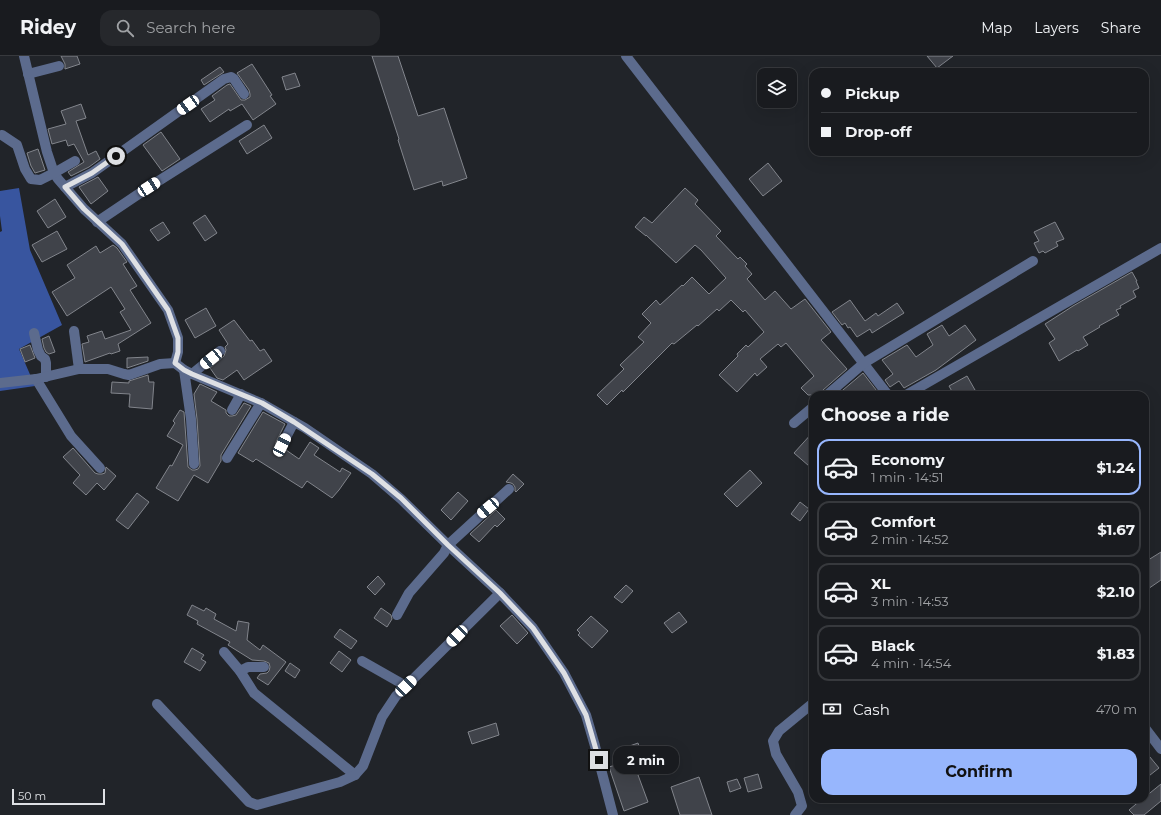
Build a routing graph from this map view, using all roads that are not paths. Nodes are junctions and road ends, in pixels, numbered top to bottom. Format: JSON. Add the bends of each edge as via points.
{"nodes":[{"id":1,"x":24,"y":56,"type":"edge"},
{"id":2,"x":626,"y":56,"type":"edge"},
{"id":3,"x":58,"y":66,"type":"dead end"},
{"id":4,"x":28,"y":74,"type":"junction"},
{"id":5,"x":244,"y":94,"type":"dead end"},
{"id":6,"x":247,"y":125,"type":"dead end"},
{"id":7,"x":2,"y":135,"type":"dead end"},
{"id":8,"x":75,"y":161,"type":"dead end"},
{"id":9,"x":54,"y":173,"type":"junction"},
{"id":10,"x":65,"y":187,"type":"junction"},
{"id":11,"x":97,"y":222,"type":"junction"},
{"id":12,"x":1161,"y":248,"type":"edge"},
{"id":13,"x":1033,"y":261,"type":"dead end"},
{"id":14,"x":74,"y":331,"type":"dead end"},
{"id":15,"x":34,"y":333,"type":"dead end"},
{"id":16,"x":220,"y":351,"type":"dead end"},
{"id":17,"x":175,"y":363,"type":"junction"},
{"id":18,"x":864,"y":363,"type":"junction"},
{"id":19,"x":79,"y":370,"type":"junction"},
{"id":20,"x":188,"y":372,"type":"junction"},
{"id":21,"x":46,"y":377,"type":"junction"},
{"id":22,"x":36,"y":379,"type":"junction"},
{"id":23,"x":0,"y":384,"type":"edge"},
{"id":24,"x":832,"y":391,"type":"edge"},
{"id":25,"x":885,"y":391,"type":"edge"},
{"id":26,"x":913,"y":391,"type":"edge"},
{"id":27,"x":241,"y":394,"type":"junction"},
{"id":28,"x":262,"y":403,"type":"junction"},
{"id":29,"x":232,"y":410,"type":"dead end"},
{"id":30,"x":809,"y":410,"type":"edge"},
{"id":31,"x":294,"y":422,"type":"junction"},
{"id":32,"x":794,"y":423,"type":"dead end"},
{"id":33,"x":282,"y":445,"type":"dead end"},
{"id":34,"x":227,"y":458,"type":"dead end"},
{"id":35,"x":194,"y":464,"type":"dead end"},
{"id":36,"x":100,"y":468,"type":"dead end"},
{"id":37,"x":509,"y":489,"type":"dead end"},
{"id":38,"x":448,"y":545,"type":"junction"},
{"id":39,"x":500,"y":593,"type":"junction"},
{"id":40,"x":397,"y":615,"type":"dead end"},
{"id":41,"x":224,"y":652,"type":"dead end"},
{"id":42,"x":362,"y":661,"type":"dead end"},
{"id":43,"x":264,"y":667,"type":"dead end"},
{"id":44,"x":240,"y":671,"type":"junction"},
{"id":45,"x":406,"y":686,"type":"junction"},
{"id":46,"x":157,"y":704,"type":"dead end"},
{"id":47,"x":809,"y":706,"type":"edge"},
{"id":48,"x":1149,"y":734,"type":"edge"},
{"id":49,"x":1161,"y":750,"type":"edge"},
{"id":50,"x":355,"y":774,"type":"junction"},
{"id":51,"x":613,"y":815,"type":"edge"},
{"id":52,"x":795,"y":815,"type":"edge"}],
"edges":[{"from":1,"to":4,"type":"street"},
{"from":2,"to":18,"type":"street"},
{"from":3,"to":4,"type":"street"},
{"from":4,"to":9,"type":"street"},
{"from":5,"to":10,"type":"street","via":[[234,79],[224,79],[92,173]]},
{"from":6,"to":11,"type":"street"},
{"from":7,"to":9,"type":"street","via":[[17,145],[31,179],[40,180]]},
{"from":8,"to":9,"type":"street"},
{"from":9,"to":10,"type":"street"},
{"from":10,"to":11,"type":"street"},
{"from":11,"to":17,"type":"street","via":[[122,244],[168,310],[178,338]]},
{"from":12,"to":26,"type":"street"},
{"from":13,"to":18,"type":"street"},
{"from":14,"to":19,"type":"street"},
{"from":15,"to":21,"type":"street","via":[[38,350],[45,359]]},
{"from":16,"to":20,"type":"street"},
{"from":17,"to":19,"type":"street","via":[[160,364],[129,375],[108,369]]},
{"from":17,"to":20,"type":"street"},
{"from":18,"to":24,"type":"street"},
{"from":18,"to":25,"type":"street"},
{"from":19,"to":21,"type":"street"},
{"from":20,"to":27,"type":"street"},
{"from":20,"to":35,"type":"street"},
{"from":21,"to":22,"type":"street"},
{"from":22,"to":23,"type":"street"},
{"from":22,"to":36,"type":"street","via":[[71,436]]},
{"from":27,"to":28,"type":"street"},
{"from":27,"to":29,"type":"street"},
{"from":28,"to":31,"type":"street"},
{"from":28,"to":34,"type":"street"},
{"from":30,"to":32,"type":"street"},
{"from":31,"to":33,"type":"street"},
{"from":31,"to":38,"type":"street","via":[[372,474],[401,498]]},
{"from":37,"to":38,"type":"street"},
{"from":38,"to":39,"type":"street"},
{"from":38,"to":40,"type":"street","via":[[444,554],[409,593]]},
{"from":39,"to":45,"type":"street"},
{"from":39,"to":51,"type":"street","via":[[533,628],[564,673],[586,715]]},
{"from":41,"to":44,"type":"street"},
{"from":42,"to":45,"type":"street"},
{"from":43,"to":44,"type":"street","via":[[248,667]]},
{"from":44,"to":50,"type":"street","via":[[254,693]]},
{"from":45,"to":50,"type":"street","via":[[382,717],[363,766]]},
{"from":46,"to":50,"type":"street","via":[[250,802],[257,805],[340,782]]},
{"from":47,"to":52,"type":"street","via":[[779,731],[774,741],[776,754],[798,792],[802,806]]},
{"from":48,"to":49,"type":"street"}]}
